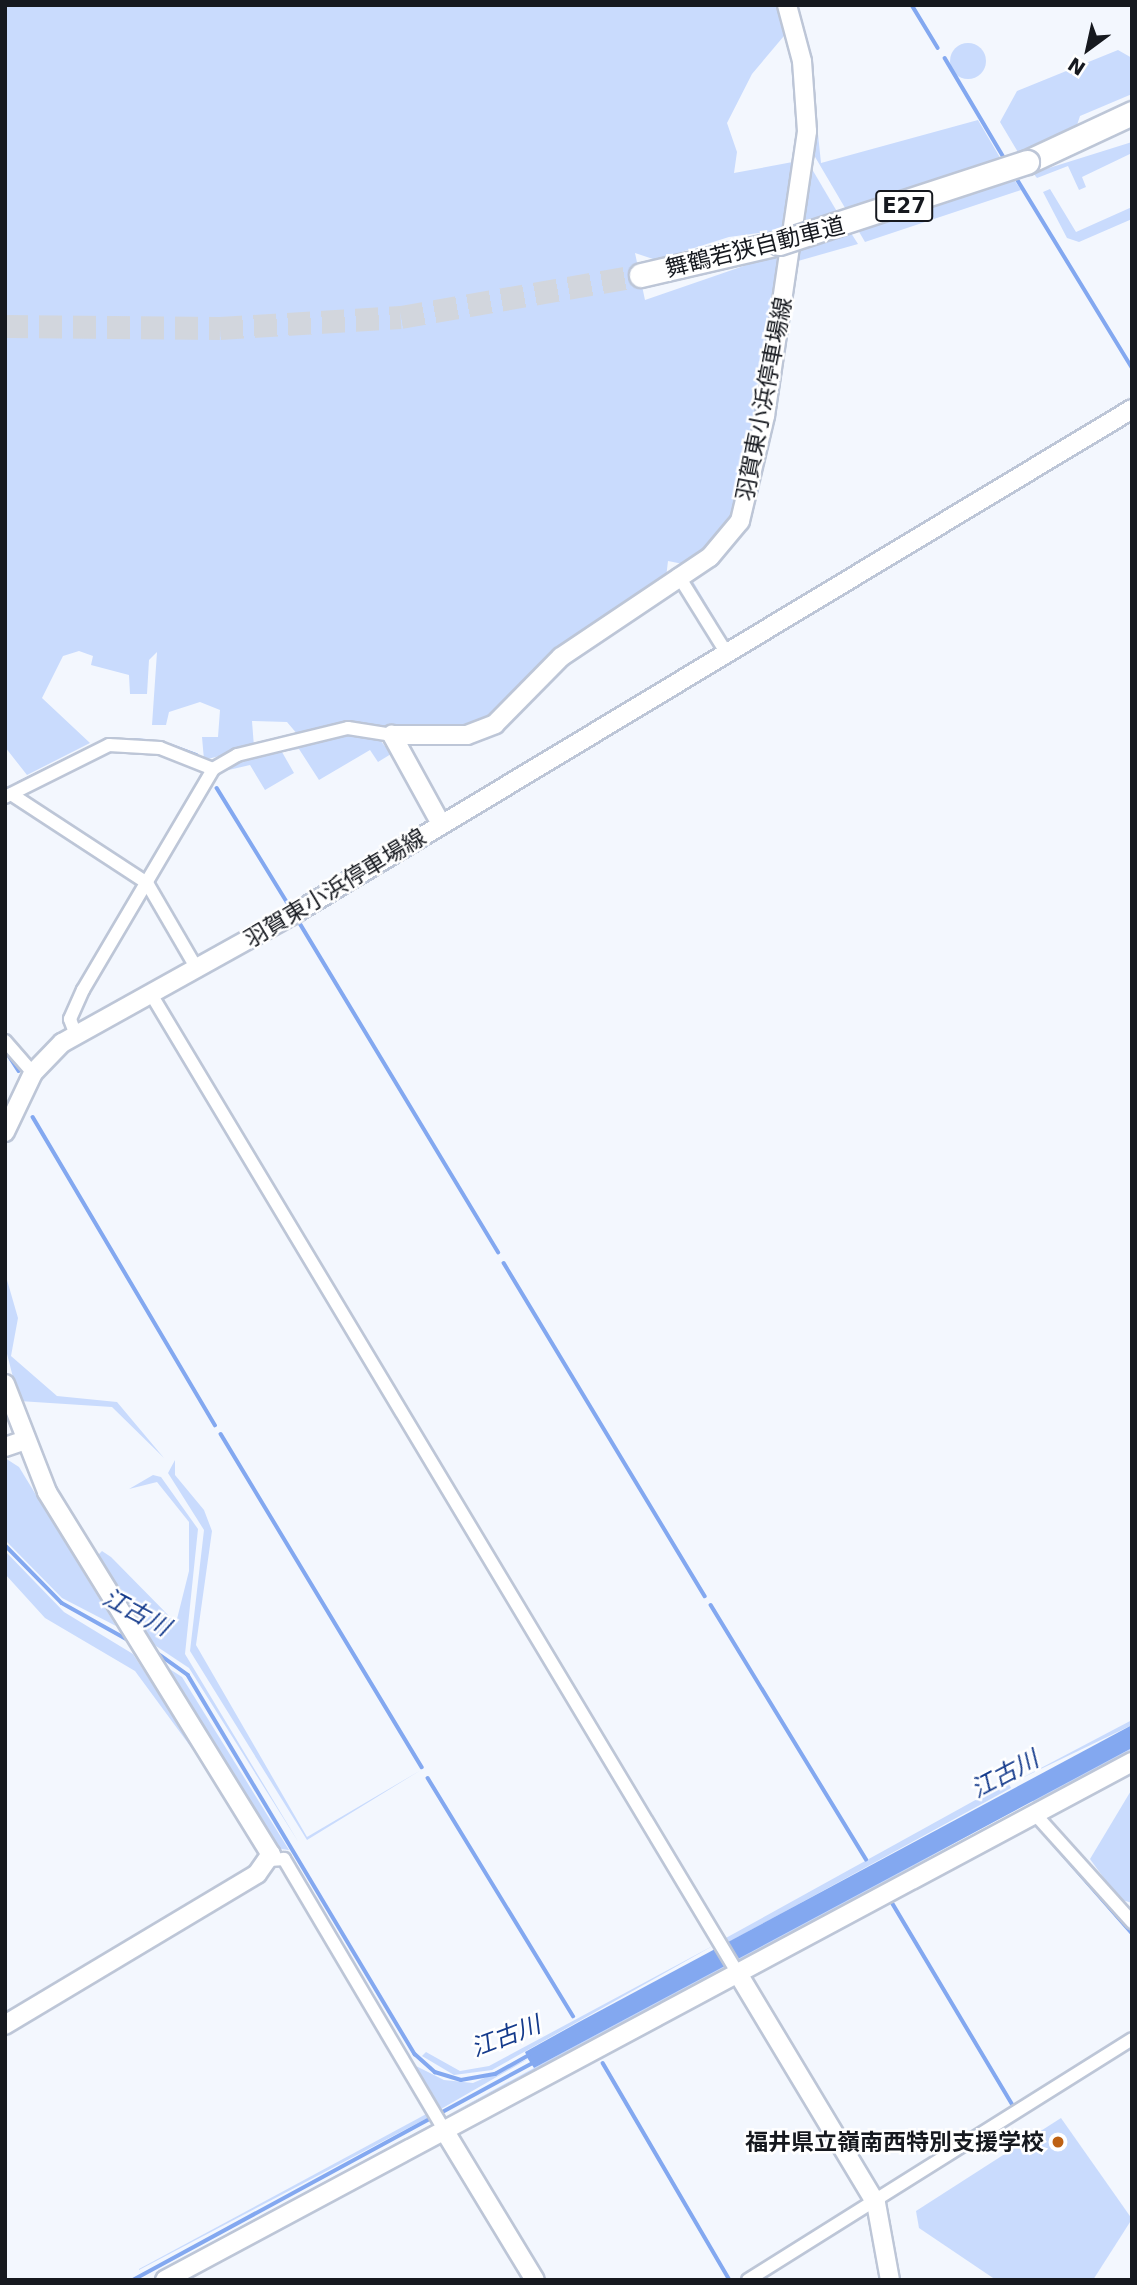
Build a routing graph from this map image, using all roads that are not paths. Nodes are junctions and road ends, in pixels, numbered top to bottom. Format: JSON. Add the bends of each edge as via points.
{"nodes":[{"id":1,"x":787,"y":5,"type":"edge"},
{"id":2,"x":1132,"y":113,"type":"edge"},
{"id":3,"x":1132,"y":124,"type":"edge"},
{"id":4,"x":1027,"y":162,"type":"junction"},
{"id":5,"x":641,"y":275,"type":"tunnel mouth"},
{"id":6,"x":1132,"y":408,"type":"edge"},
{"id":7,"x":678,"y":575,"type":"junction"},
{"id":8,"x":726,"y":652,"type":"junction"},
{"id":9,"x":392,"y":735,"type":"junction"},
{"id":10,"x":213,"y":769,"type":"junction"},
{"id":11,"x":8,"y":795,"type":"edge"},
{"id":12,"x":441,"y":824,"type":"junction"},
{"id":13,"x":147,"y":883,"type":"junction"},
{"id":14,"x":197,"y":969,"type":"junction"},
{"id":15,"x":151,"y":994,"type":"junction"},
{"id":16,"x":76,"y":1035,"type":"junction"},
{"id":17,"x":5,"y":1041,"type":"edge"},
{"id":18,"x":33,"y":1073,"type":"junction"},
{"id":19,"x":5,"y":1132,"type":"edge"},
{"id":20,"x":5,"y":1384,"type":"edge"},
{"id":21,"x":14,"y":1444,"type":"edge"},
{"id":22,"x":1132,"y":1762,"type":"edge"},
{"id":23,"x":1034,"y":1813,"type":"junction"},
{"id":24,"x":270,"y":1860,"type":"junction"},
{"id":25,"x":1132,"y":1922,"type":"edge"},
{"id":26,"x":736,"y":1968,"type":"junction"},
{"id":27,"x":5,"y":2025,"type":"edge"},
{"id":28,"x":1132,"y":2039,"type":"edge"},
{"id":29,"x":441,"y":2121,"type":"junction"},
{"id":30,"x":876,"y":2203,"type":"junction"},
{"id":31,"x":165,"y":2280,"type":"edge"},
{"id":32,"x":535,"y":2280,"type":"edge"},
{"id":33,"x":748,"y":2280,"type":"edge"},
{"id":34,"x":890,"y":2280,"type":"edge"}],
"edges":[{"from":1,"to":7,"type":"street","name":"羽賀東小浜停車場線","via":[[804,72],[807,131],[765,415],[740,521],[710,557]]},
{"from":2,"to":4,"type":"highway","name":"舞鶴若狭自動車道","number":"E27"},
{"from":3,"to":4,"type":"highway","name":"舞鶴若狭自動車道","number":"E27"},
{"from":4,"to":5,"type":"highway","name":"舞鶴若狭自動車道","number":"E27","bridge":true,"via":[[779,243]]},
{"from":6,"to":8,"type":"street"},
{"from":7,"to":8,"type":"street"},
{"from":7,"to":9,"type":"street","name":"羽賀東小浜停車場線","via":[[580,641],[495,724],[467,735]]},
{"from":8,"to":12,"type":"street"},
{"from":9,"to":10,"type":"street","via":[[373,728],[340,730],[237,755]]},
{"from":9,"to":12,"type":"street","name":"羽賀東小浜停車場線"},
{"from":10,"to":11,"type":"street","via":[[160,748],[109,746]]},
{"from":10,"to":13,"type":"street"},
{"from":11,"to":13,"type":"street"},
{"from":12,"to":14,"type":"street","name":"羽賀東小浜停車場線"},
{"from":13,"to":14,"type":"street"},
{"from":13,"to":16,"type":"street","via":[[75,1007],[70,1026]]},
{"from":14,"to":15,"type":"street","name":"羽賀東小浜停車場線"},
{"from":15,"to":16,"type":"street","name":"羽賀東小浜停車場線"},
{"from":15,"to":26,"type":"street"},
{"from":16,"to":18,"type":"street","name":"羽賀東小浜停車場線"},
{"from":17,"to":18,"type":"street"},
{"from":18,"to":19,"type":"street","name":"羽賀東小浜停車場線"},
{"from":20,"to":21,"type":"street"},
{"from":21,"to":24,"type":"street","via":[[265,1836]]},
{"from":22,"to":23,"type":"street"},
{"from":23,"to":25,"type":"street"},
{"from":23,"to":26,"type":"street"},
{"from":24,"to":27,"type":"street","via":[[257,1874]]},
{"from":24,"to":29,"type":"street","via":[[284,1859]]},
{"from":26,"to":29,"type":"street"},
{"from":26,"to":30,"type":"street"},
{"from":28,"to":30,"type":"street"},
{"from":29,"to":31,"type":"street"},
{"from":29,"to":32,"type":"street"},
{"from":30,"to":33,"type":"street"},
{"from":30,"to":34,"type":"street"}]}
